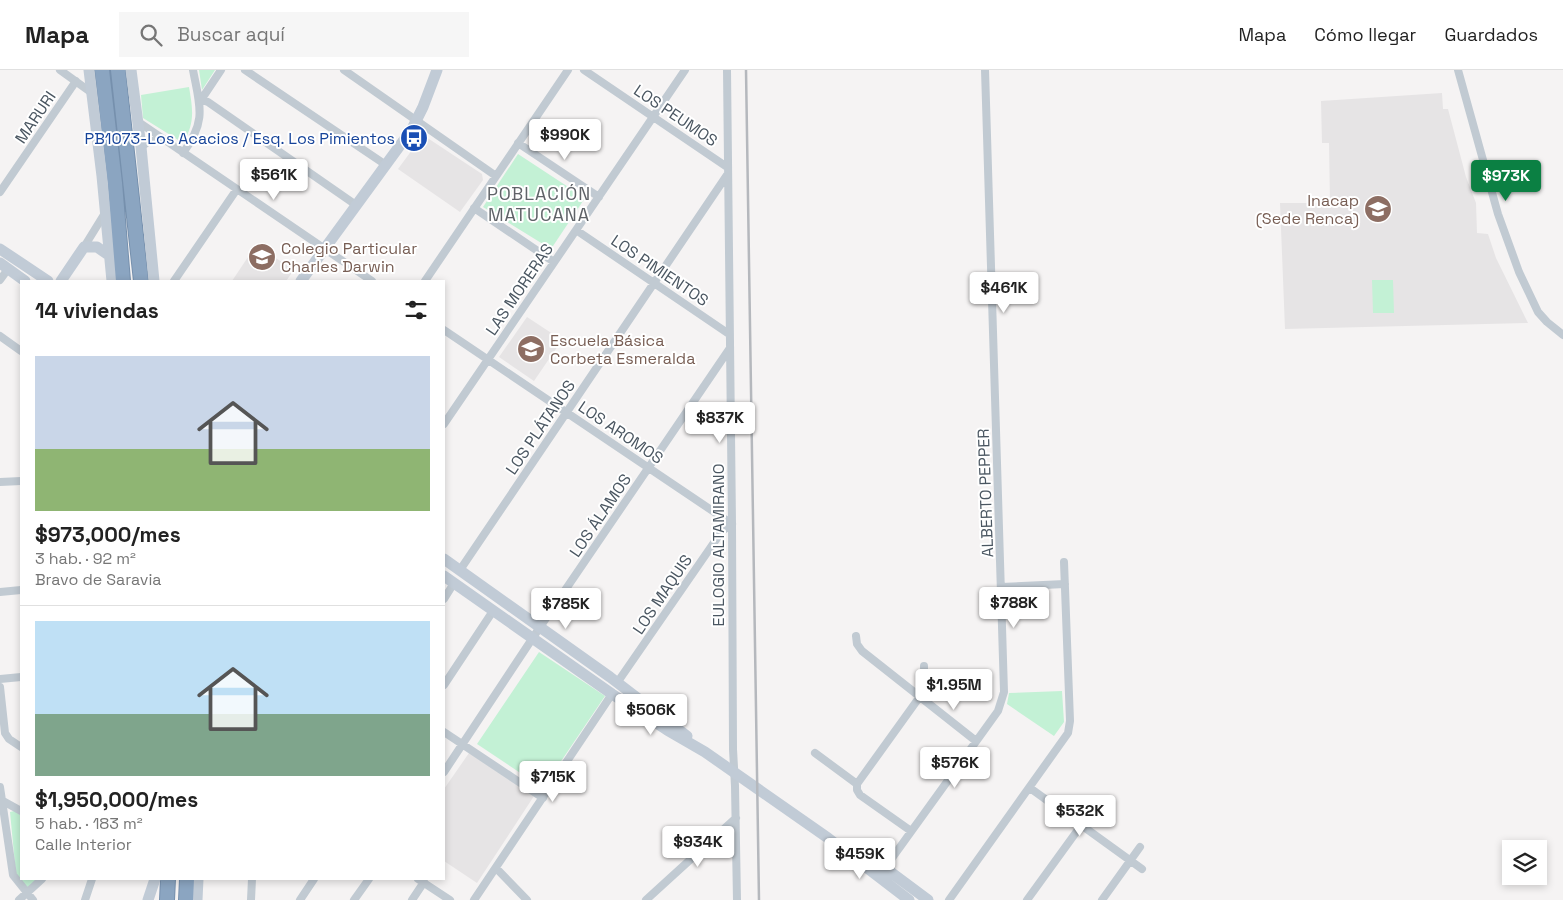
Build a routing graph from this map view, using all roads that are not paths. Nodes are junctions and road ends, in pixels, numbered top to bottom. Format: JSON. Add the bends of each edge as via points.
{"nodes":[{"id":1,"x":60,"y":70,"type":"edge"},
{"id":2,"x":89,"y":70,"type":"edge"},
{"id":3,"x":102,"y":70,"type":"edge"},
{"id":4,"x":118,"y":70,"type":"edge"},
{"id":5,"x":131,"y":70,"type":"edge"},
{"id":6,"x":193,"y":70,"type":"edge"},
{"id":7,"x":221,"y":70,"type":"edge"},
{"id":8,"x":245,"y":70,"type":"edge"},
{"id":9,"x":344,"y":70,"type":"edge"},
{"id":10,"x":361,"y":70,"type":"edge"},
{"id":11,"x":437,"y":70,"type":"edge"},
{"id":12,"x":568,"y":70,"type":"edge"},
{"id":13,"x":584,"y":70,"type":"edge"},
{"id":14,"x":685,"y":70,"type":"edge"},
{"id":15,"x":727,"y":70,"type":"edge"},
{"id":16,"x":985,"y":70,"type":"edge"},
{"id":17,"x":1458,"y":70,"type":"edge"},
{"id":18,"x":356,"y":78,"type":"junction"},
{"id":19,"x":76,"y":81,"type":"junction"},
{"id":20,"x":92,"y":93,"type":"junction"},
{"id":21,"x":199,"y":99,"type":"junction"},
{"id":22,"x":653,"y":117,"type":"junction"},
{"id":23,"x":417,"y":120,"type":"junction"},
{"id":24,"x":138,"y":121,"type":"junction"},
{"id":25,"x":163,"y":139,"type":"junction"},
{"id":26,"x":518,"y":143,"type":"junction"},
{"id":27,"x":141,"y":147,"type":"junction"},
{"id":28,"x":183,"y":153,"type":"junction"},
{"id":29,"x":386,"y":165,"type":"junction"},
{"id":30,"x":727,"y":171,"type":"junction"},
{"id":31,"x":496,"y":176,"type":"junction"},
{"id":32,"x":237,"y":189,"type":"junction"},
{"id":33,"x":0,"y":192,"type":"edge"},
{"id":34,"x":599,"y":197,"type":"junction"},
{"id":35,"x":356,"y":205,"type":"junction"},
{"id":36,"x":474,"y":208,"type":"junction"},
{"id":37,"x":105,"y":213,"type":"junction"},
{"id":38,"x":576,"y":230,"type":"junction"},
{"id":39,"x":84,"y":247,"type":"junction"},
{"id":40,"x":0,"y":249,"type":"edge"},
{"id":41,"x":324,"y":249,"type":"junction"},
{"id":42,"x":110,"y":256,"type":"junction"},
{"id":43,"x":554,"y":262,"type":"junction"},
{"id":44,"x":4,"y":266,"type":"edge"},
{"id":45,"x":0,"y":280,"type":"edge"},
{"id":46,"x":24,"y":280,"type":"edge"},
{"id":47,"x":46,"y":280,"type":"edge"},
{"id":48,"x":62,"y":280,"type":"edge"},
{"id":49,"x":112,"y":280,"type":"edge"},
{"id":50,"x":123,"y":280,"type":"edge"},
{"id":51,"x":141,"y":280,"type":"edge"},
{"id":52,"x":154,"y":280,"type":"edge"},
{"id":53,"x":175,"y":280,"type":"edge"},
{"id":54,"x":302,"y":280,"type":"edge"},
{"id":55,"x":370,"y":280,"type":"edge"},
{"id":56,"x":426,"y":280,"type":"edge"},
{"id":57,"x":655,"y":283,"type":"junction"},
{"id":58,"x":445,"y":331,"type":"edge"},
{"id":59,"x":730,"y":334,"type":"junction"},
{"id":60,"x":1563,"y":335,"type":"edge"},
{"id":61,"x":0,"y":336,"type":"edge"},
{"id":62,"x":730,"y":348,"type":"junction"},
{"id":63,"x":20,"y":349,"type":"edge"},
{"id":64,"x":488,"y":360,"type":"junction"},
{"id":65,"x":567,"y":412,"type":"junction"},
{"id":66,"x":445,"y":423,"type":"edge"},
{"id":67,"x":649,"y":467,"type":"junction"},
{"id":68,"x":20,"y":481,"type":"edge"},
{"id":69,"x":0,"y":482,"type":"edge"},
{"id":70,"x":732,"y":524,"type":"junction"},
{"id":71,"x":445,"y":560,"type":"edge"},
{"id":72,"x":1064,"y":562,"type":"dead end"},
{"id":73,"x":460,"y":570,"type":"junction"},
{"id":74,"x":445,"y":577,"type":"edge"},
{"id":75,"x":454,"y":584,"type":"junction"},
{"id":76,"x":1065,"y":584,"type":"junction"},
{"id":77,"x":1002,"y":587,"type":"junction"},
{"id":78,"x":20,"y":590,"type":"edge"},
{"id":79,"x":0,"y":592,"type":"edge"},
{"id":80,"x":445,"y":598,"type":"edge"},
{"id":81,"x":493,"y":611,"type":"junction"},
{"id":82,"x":540,"y":627,"type":"junction"},
{"id":83,"x":856,"y":636,"type":"dead end"},
{"id":84,"x":532,"y":638,"type":"junction"},
{"id":85,"x":924,"y":666,"type":"dead end"},
{"id":86,"x":20,"y":677,"type":"edge"},
{"id":87,"x":0,"y":679,"type":"edge"},
{"id":88,"x":445,"y":683,"type":"edge"},
{"id":89,"x":617,"y":683,"type":"junction"},
{"id":90,"x":0,"y":687,"type":"edge"},
{"id":91,"x":612,"y":694,"type":"junction"},
{"id":92,"x":920,"y":698,"type":"junction"},
{"id":93,"x":445,"y":733,"type":"edge"},
{"id":94,"x":976,"y":741,"type":"junction"},
{"id":95,"x":462,"y":744,"type":"junction"},
{"id":96,"x":20,"y":746,"type":"edge"},
{"id":97,"x":705,"y":752,"type":"junction"},
{"id":98,"x":814,"y":753,"type":"dead end"},
{"id":99,"x":445,"y":770,"type":"edge"},
{"id":100,"x":734,"y":772,"type":"junction"},
{"id":101,"x":858,"y":784,"type":"junction"},
{"id":102,"x":0,"y":787,"type":"edge"},
{"id":103,"x":1030,"y":788,"type":"junction"},
{"id":104,"x":543,"y":798,"type":"junction"},
{"id":105,"x":2,"y":801,"type":"junction"},
{"id":106,"x":1093,"y":809,"type":"dead end"},
{"id":107,"x":20,"y":810,"type":"edge"},
{"id":108,"x":736,"y":818,"type":"junction"},
{"id":109,"x":1081,"y":825,"type":"junction"},
{"id":110,"x":911,"y":831,"type":"junction"},
{"id":111,"x":1140,"y":847,"type":"dead end"},
{"id":112,"x":1130,"y":860,"type":"junction"},
{"id":113,"x":496,"y":868,"type":"junction"},
{"id":114,"x":1142,"y":869,"type":"dead end"},
{"id":115,"x":881,"y":872,"type":"junction"},
{"id":116,"x":41,"y":880,"type":"edge"},
{"id":117,"x":92,"y":880,"type":"edge"},
{"id":118,"x":156,"y":880,"type":"edge"},
{"id":119,"x":156,"y":880,"type":"edge"},
{"id":120,"x":168,"y":880,"type":"edge"},
{"id":121,"x":187,"y":880,"type":"edge"},
{"id":122,"x":198,"y":880,"type":"edge"},
{"id":123,"x":252,"y":880,"type":"edge"},
{"id":124,"x":257,"y":880,"type":"edge"},
{"id":125,"x":313,"y":880,"type":"edge"},
{"id":126,"x":368,"y":880,"type":"edge"},
{"id":127,"x":421,"y":880,"type":"edge"},
{"id":128,"x":252,"y":888,"type":"junction"},
{"id":129,"x":27,"y":893,"type":"junction"},
{"id":130,"x":19,"y":900,"type":"edge"},
{"id":131,"x":34,"y":900,"type":"edge"},
{"id":132,"x":85,"y":900,"type":"edge"},
{"id":133,"x":148,"y":900,"type":"edge"},
{"id":134,"x":156,"y":900,"type":"edge"},
{"id":135,"x":167,"y":900,"type":"edge"},
{"id":136,"x":186,"y":900,"type":"edge"},
{"id":137,"x":197,"y":900,"type":"edge"},
{"id":138,"x":251,"y":900,"type":"edge"},
{"id":139,"x":300,"y":900,"type":"edge"},
{"id":140,"x":354,"y":900,"type":"edge"},
{"id":141,"x":412,"y":900,"type":"edge"},
{"id":142,"x":450,"y":900,"type":"edge"},
{"id":143,"x":474,"y":900,"type":"edge"},
{"id":144,"x":527,"y":900,"type":"edge"},
{"id":145,"x":646,"y":900,"type":"edge"},
{"id":146,"x":737,"y":900,"type":"edge"},
{"id":147,"x":909,"y":900,"type":"edge"},
{"id":148,"x":928,"y":900,"type":"edge"},
{"id":149,"x":949,"y":900,"type":"edge"},
{"id":150,"x":1027,"y":900,"type":"edge"},
{"id":151,"x":1102,"y":900,"type":"edge"}],
"edges":[{"from":1,"to":19,"type":"street"},
{"from":2,"to":20,"type":"main road"},
{"from":3,"to":50,"type":"highway"},
{"from":4,"to":51,"type":"highway"},
{"from":5,"to":24,"type":"main road"},
{"from":6,"to":21,"type":"street"},
{"from":7,"to":21,"type":"street"},
{"from":8,"to":29,"type":"street"},
{"from":9,"to":18,"type":"street"},
{"from":10,"to":18,"type":"street"},
{"from":11,"to":23,"type":"main road"},
{"from":12,"to":26,"type":"street"},
{"from":13,"to":22,"type":"street","name":"LOS PEUMOS"},
{"from":14,"to":22,"type":"street","name":"LAS MORERAS"},
{"from":15,"to":30,"type":"street","name":"EULOGIO ALTAMIRANO"},
{"from":16,"to":77,"type":"street","name":"ALBERTO PEPPER"},
{"from":17,"to":60,"type":"street","via":[[1514,260],[1538,312]]},
{"from":18,"to":23,"type":"street"},
{"from":19,"to":20,"type":"street"},
{"from":19,"to":33,"type":"street","name":"MARURI"},
{"from":20,"to":37,"type":"main road"},
{"from":21,"to":28,"type":"street","via":[[198,127]]},
{"from":21,"to":35,"type":"street","via":[[208,102]]},
{"from":22,"to":30,"type":"street","name":"LOS PEUMOS"},
{"from":22,"to":34,"type":"street","name":"LAS MORERAS"},
{"from":23,"to":29,"type":"main road"},
{"from":23,"to":31,"type":"street"},
{"from":24,"to":25,"type":"street"},
{"from":24,"to":27,"type":"main road"},
{"from":25,"to":27,"type":"street","via":[[149,141]]},
{"from":25,"to":28,"type":"street"},
{"from":26,"to":31,"type":"street"},
{"from":26,"to":34,"type":"street"},
{"from":27,"to":52,"type":"main road"},
{"from":28,"to":32,"type":"street"},
{"from":29,"to":35,"type":"main road"},
{"from":30,"to":57,"type":"street","name":"LOS PLÁTANOS"},
{"from":30,"to":59,"type":"street","name":"EULOGIO ALTAMIRANO"},
{"from":31,"to":36,"type":"street"},
{"from":32,"to":41,"type":"street"},
{"from":32,"to":53,"type":"street"},
{"from":34,"to":38,"type":"street","name":"LAS MORERAS"},
{"from":35,"to":41,"type":"main road"},
{"from":36,"to":43,"type":"street"},
{"from":36,"to":56,"type":"street"},
{"from":37,"to":39,"type":"street"},
{"from":37,"to":42,"type":"main road"},
{"from":38,"to":43,"type":"street","name":"LAS MORERAS"},
{"from":38,"to":57,"type":"street","name":"LOS PIMIENTOS"},
{"from":39,"to":42,"type":"main road","via":[[97,247]]},
{"from":39,"to":48,"type":"main road"},
{"from":40,"to":47,"type":"main road"},
{"from":41,"to":54,"type":"main road"},
{"from":41,"to":55,"type":"street"},
{"from":42,"to":49,"type":"main road"},
{"from":43,"to":64,"type":"street","name":"LAS MORERAS"},
{"from":44,"to":45,"type":"street"},
{"from":44,"to":46,"type":"main road"},
{"from":57,"to":59,"type":"street","name":"LOS PIMIENTOS"},
{"from":57,"to":65,"type":"street","name":"LOS PLÁTANOS"},
{"from":58,"to":64,"type":"street","name":"LOS AROMOS"},
{"from":59,"to":62,"type":"street","name":"EULOGIO ALTAMIRANO"},
{"from":61,"to":63,"type":"street"},
{"from":62,"to":67,"type":"street","name":"LOS ÁLAMOS"},
{"from":62,"to":70,"type":"street","name":"EULOGIO ALTAMIRANO"},
{"from":64,"to":65,"type":"street","name":"LOS AROMOS"},
{"from":64,"to":66,"type":"street","name":"LAS MORERAS"},
{"from":65,"to":67,"type":"street","name":"LOS AROMOS"},
{"from":65,"to":73,"type":"street","name":"LOS PLÁTANOS"},
{"from":67,"to":70,"type":"street","name":"LOS AROMOS"},
{"from":67,"to":82,"type":"street","name":"LOS ÁLAMOS"},
{"from":68,"to":69,"type":"street"},
{"from":70,"to":89,"type":"street","name":"LOS MAQUIS","via":[[722,531]]},
{"from":70,"to":100,"type":"street","name":"EULOGIO ALTAMIRANO"},
{"from":71,"to":73,"type":"main road"},
{"from":72,"to":76,"type":"street"},
{"from":73,"to":82,"type":"main road"},
{"from":74,"to":75,"type":"main road"},
{"from":75,"to":80,"type":"street"},
{"from":75,"to":81,"type":"main road"},
{"from":76,"to":77,"type":"street"},
{"from":76,"to":103,"type":"street","via":[[1069,727],[1066,738]]},
{"from":77,"to":94,"type":"street","name":"ALBERTO PEPPER","via":[[1004,692],[1000,707]]},
{"from":78,"to":79,"type":"street"},
{"from":81,"to":84,"type":"main road"},
{"from":81,"to":88,"type":"street"},
{"from":82,"to":84,"type":"street","name":"LOS ÁLAMOS"},
{"from":82,"to":89,"type":"main road"},
{"from":83,"to":92,"type":"street","via":[[862,651]]},
{"from":84,"to":91,"type":"main road"},
{"from":84,"to":95,"type":"street","name":"LOS ÁLAMOS"},
{"from":85,"to":92,"type":"street","via":[[924,690]]},
{"from":86,"to":87,"type":"street"},
{"from":89,"to":97,"type":"main road"},
{"from":90,"to":96,"type":"street","via":[[4,728],[7,736]]},
{"from":91,"to":97,"type":"main road"},
{"from":91,"to":104,"type":"street"},
{"from":92,"to":94,"type":"street"},
{"from":92,"to":101,"type":"street"},
{"from":93,"to":95,"type":"street"},
{"from":94,"to":110,"type":"street","name":"ALBERTO PEPPER"},
{"from":95,"to":99,"type":"street","name":"LOS ÁLAMOS"},
{"from":95,"to":104,"type":"street"},
{"from":97,"to":100,"type":"main road"},
{"from":98,"to":101,"type":"street"},
{"from":100,"to":108,"type":"street","name":"EULOGIO ALTAMIRANO"},
{"from":100,"to":115,"type":"main road"},
{"from":101,"to":110,"type":"street","via":[[860,795]]},
{"from":102,"to":105,"type":"street"},
{"from":103,"to":109,"type":"street"},
{"from":103,"to":149,"type":"street"},
{"from":104,"to":113,"type":"street"},
{"from":105,"to":107,"type":"street"},
{"from":105,"to":129,"type":"street","via":[[12,871]]},
{"from":106,"to":109,"type":"street"},
{"from":108,"to":145,"type":"street"},
{"from":108,"to":146,"type":"street","name":"EULOGIO ALTAMIRANO"},
{"from":109,"to":112,"type":"street"},
{"from":109,"to":150,"type":"street"},
{"from":110,"to":115,"type":"street","name":"ALBERTO PEPPER"},
{"from":111,"to":112,"type":"street"},
{"from":112,"to":114,"type":"street"},
{"from":112,"to":151,"type":"street"},
{"from":113,"to":143,"type":"street"},
{"from":113,"to":144,"type":"street"},
{"from":115,"to":147,"type":"main road"},
{"from":115,"to":148,"type":"main road"},
{"from":116,"to":129,"type":"street"},
{"from":117,"to":132,"type":"street"},
{"from":118,"to":133,"type":"main road"},
{"from":119,"to":134,"type":"main road"},
{"from":120,"to":135,"type":"highway"},
{"from":121,"to":136,"type":"highway"},
{"from":122,"to":137,"type":"main road"},
{"from":123,"to":128,"type":"street"},
{"from":124,"to":128,"type":"street"},
{"from":125,"to":139,"type":"street"},
{"from":126,"to":140,"type":"street"},
{"from":127,"to":141,"type":"street"},
{"from":127,"to":142,"type":"street"},
{"from":128,"to":138,"type":"street"},
{"from":129,"to":130,"type":"street"},
{"from":129,"to":131,"type":"street"}]}
